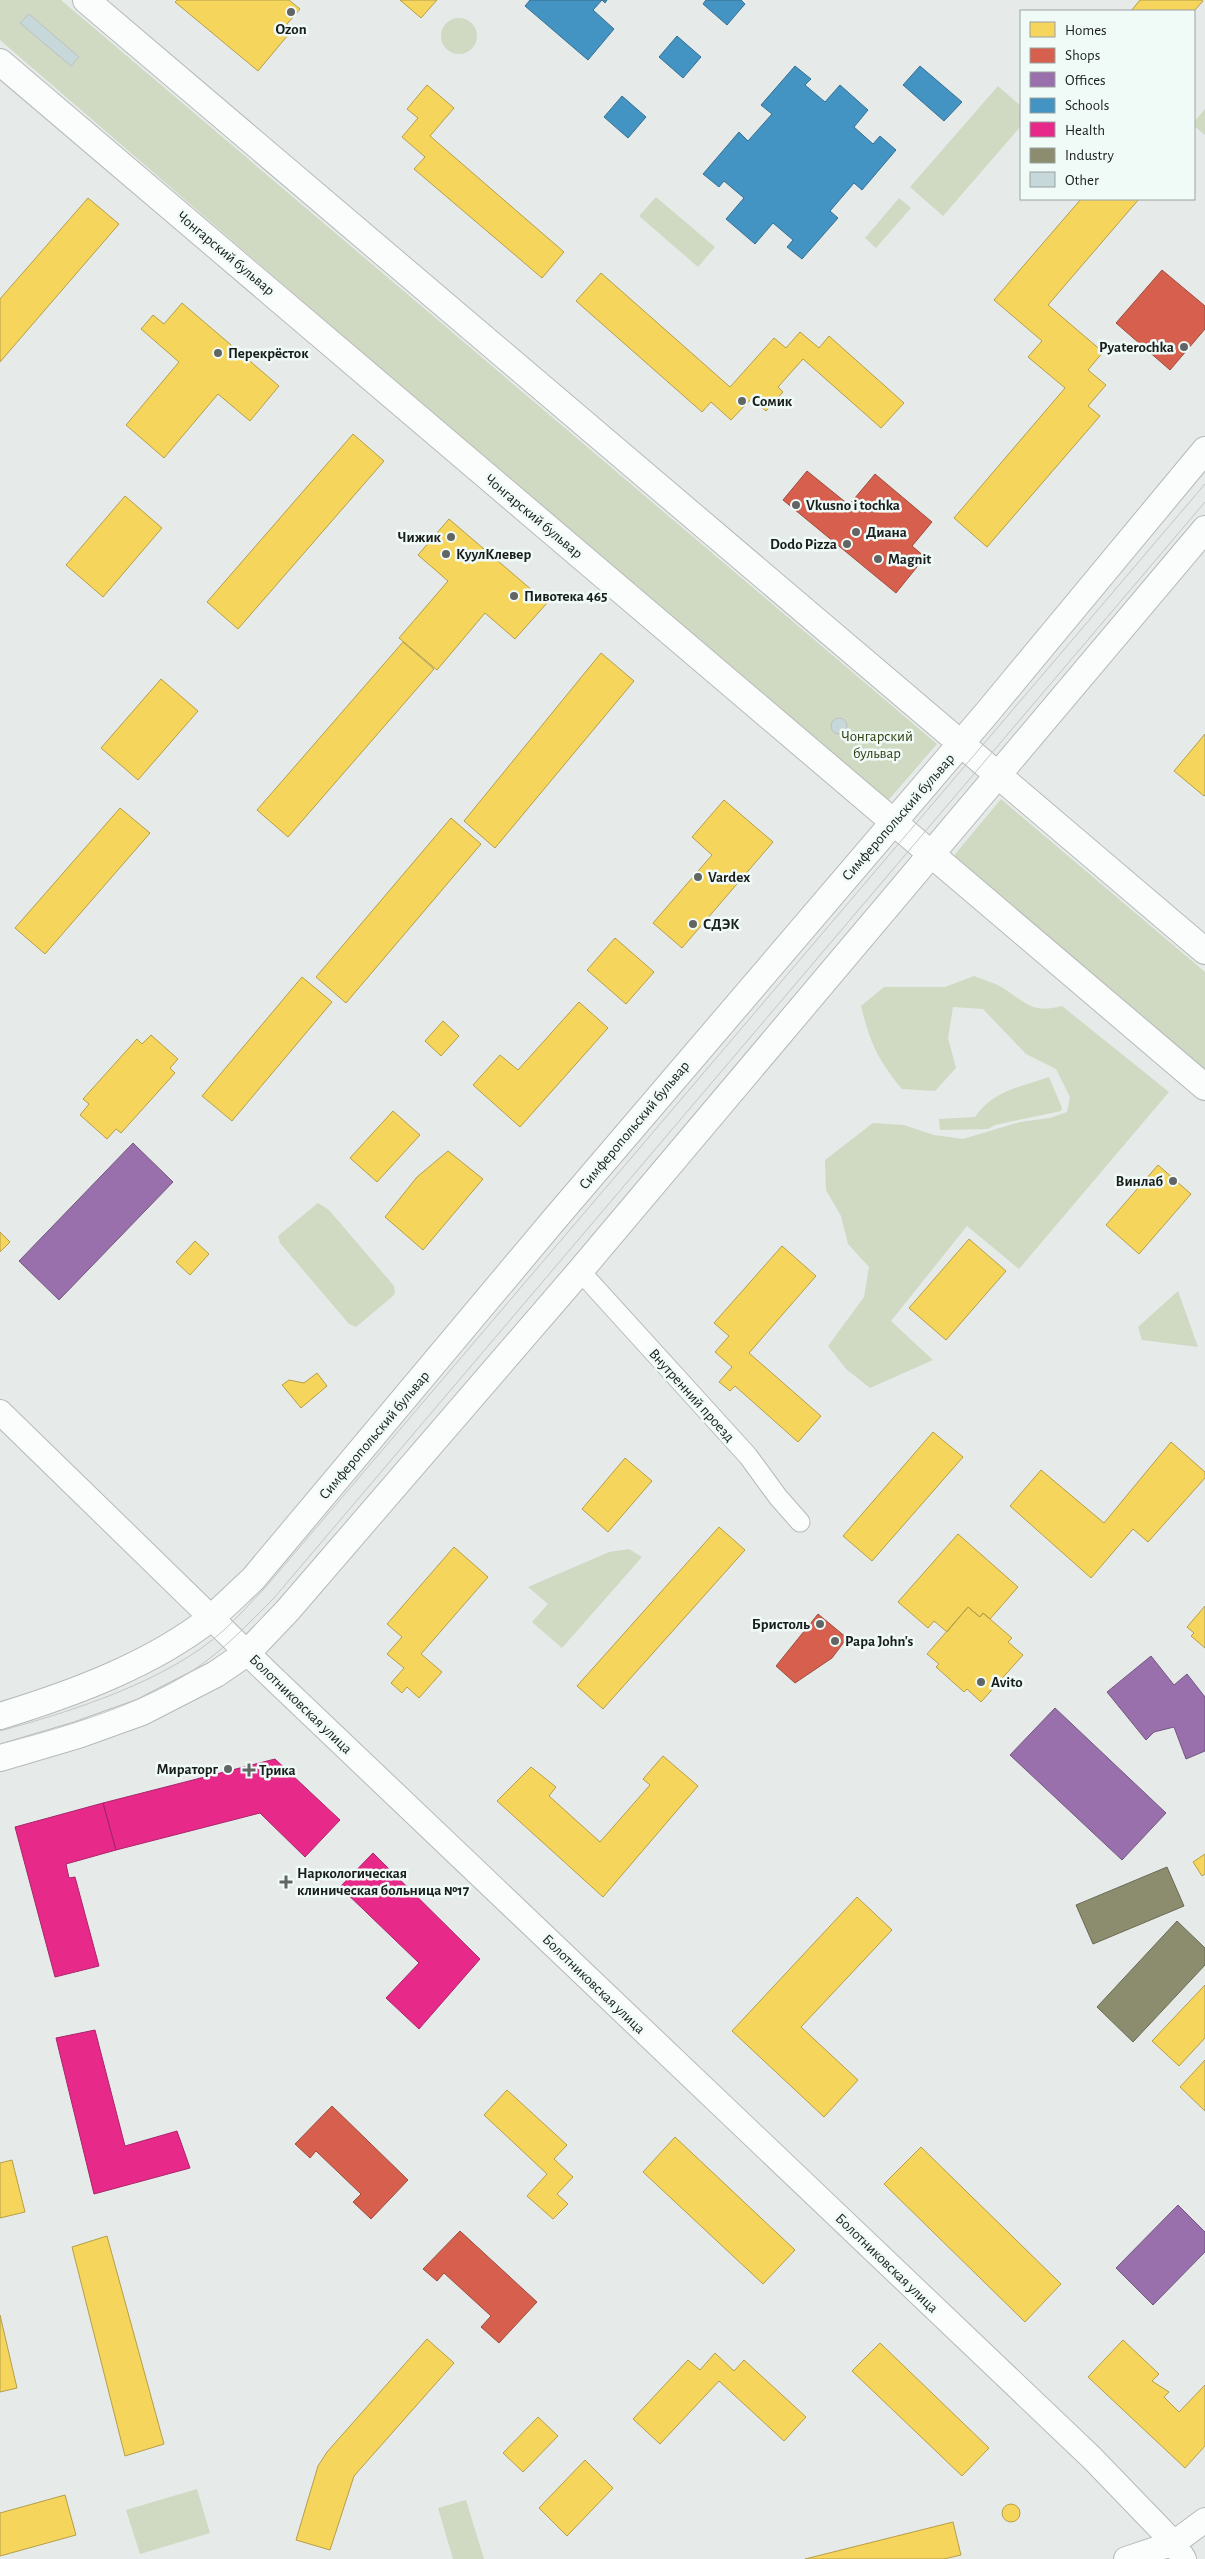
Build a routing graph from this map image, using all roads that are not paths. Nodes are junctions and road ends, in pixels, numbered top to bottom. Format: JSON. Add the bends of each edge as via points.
{"nodes":[{"id":1,"x":92,"y":2,"type":"edge"},
{"id":2,"x":0,"y":62,"type":"edge"},
{"id":3,"x":1205,"y":450,"type":"edge"},
{"id":4,"x":1205,"y":529,"type":"edge"},
{"id":5,"x":961,"y":742,"type":"junction"},
{"id":6,"x":999,"y":774,"type":"junction"},
{"id":7,"x":894,"y":823,"type":"junction"},
{"id":8,"x":932,"y":855,"type":"junction"},
{"id":9,"x":1205,"y":951,"type":"edge"},
{"id":10,"x":1205,"y":1087,"type":"edge"},
{"id":11,"x":580,"y":1271,"type":"junction"},
{"id":12,"x":0,"y":1412,"type":"edge"},
{"id":13,"x":800,"y":1522,"type":"dead end"},
{"id":14,"x":211,"y":1618,"type":"junction"},
{"id":15,"x":248,"y":1652,"type":"junction"},
{"id":16,"x":0,"y":1716,"type":"edge"},
{"id":17,"x":0,"y":1758,"type":"edge"},
{"id":18,"x":1205,"y":2520,"type":"edge"},
{"id":19,"x":1179,"y":2551,"type":"edge"},
{"id":20,"x":1126,"y":2559,"type":"edge"}],
"edges":[{"from":1,"to":5,"type":"main road"},
{"from":2,"to":7,"type":"main road","name":"Чонгарский бульвар"},
{"from":3,"to":5,"type":"main road","name":"Симферопольский бульвар"},
{"from":4,"to":6,"type":"main road"},
{"from":5,"to":6,"type":"main road"},
{"from":5,"to":7,"type":"main road","name":"Симферопольский бульвар"},
{"from":6,"to":8,"type":"main road"},
{"from":6,"to":9,"type":"main road"},
{"from":7,"to":8,"type":"main road","name":"Чонгарский бульвар"},
{"from":7,"to":14,"type":"main road","name":"Симферопольский бульвар","via":[[559,1213],[253,1579]]},
{"from":8,"to":10,"type":"main road","name":"Чонгарский бульвар"},
{"from":8,"to":11,"type":"main road"},
{"from":11,"to":13,"type":"street","name":"Внутренний проезд","via":[[748,1456]]},
{"from":11,"to":15,"type":"main road"},
{"from":12,"to":14,"type":"street","name":"Болотниковская улица"},
{"from":14,"to":15,"type":"street","name":"Болотниковская улица"},
{"from":14,"to":16,"type":"main road","name":"Симферопольский бульвар","via":[[129,1666],[54,1699]]},
{"from":15,"to":17,"type":"main road","via":[[216,1674],[142,1712]]},
{"from":15,"to":19,"type":"street","name":"Болотниковская улица","via":[[1092,2458]]},
{"from":18,"to":19,"type":"street"},
{"from":19,"to":20,"type":"street"}]}
